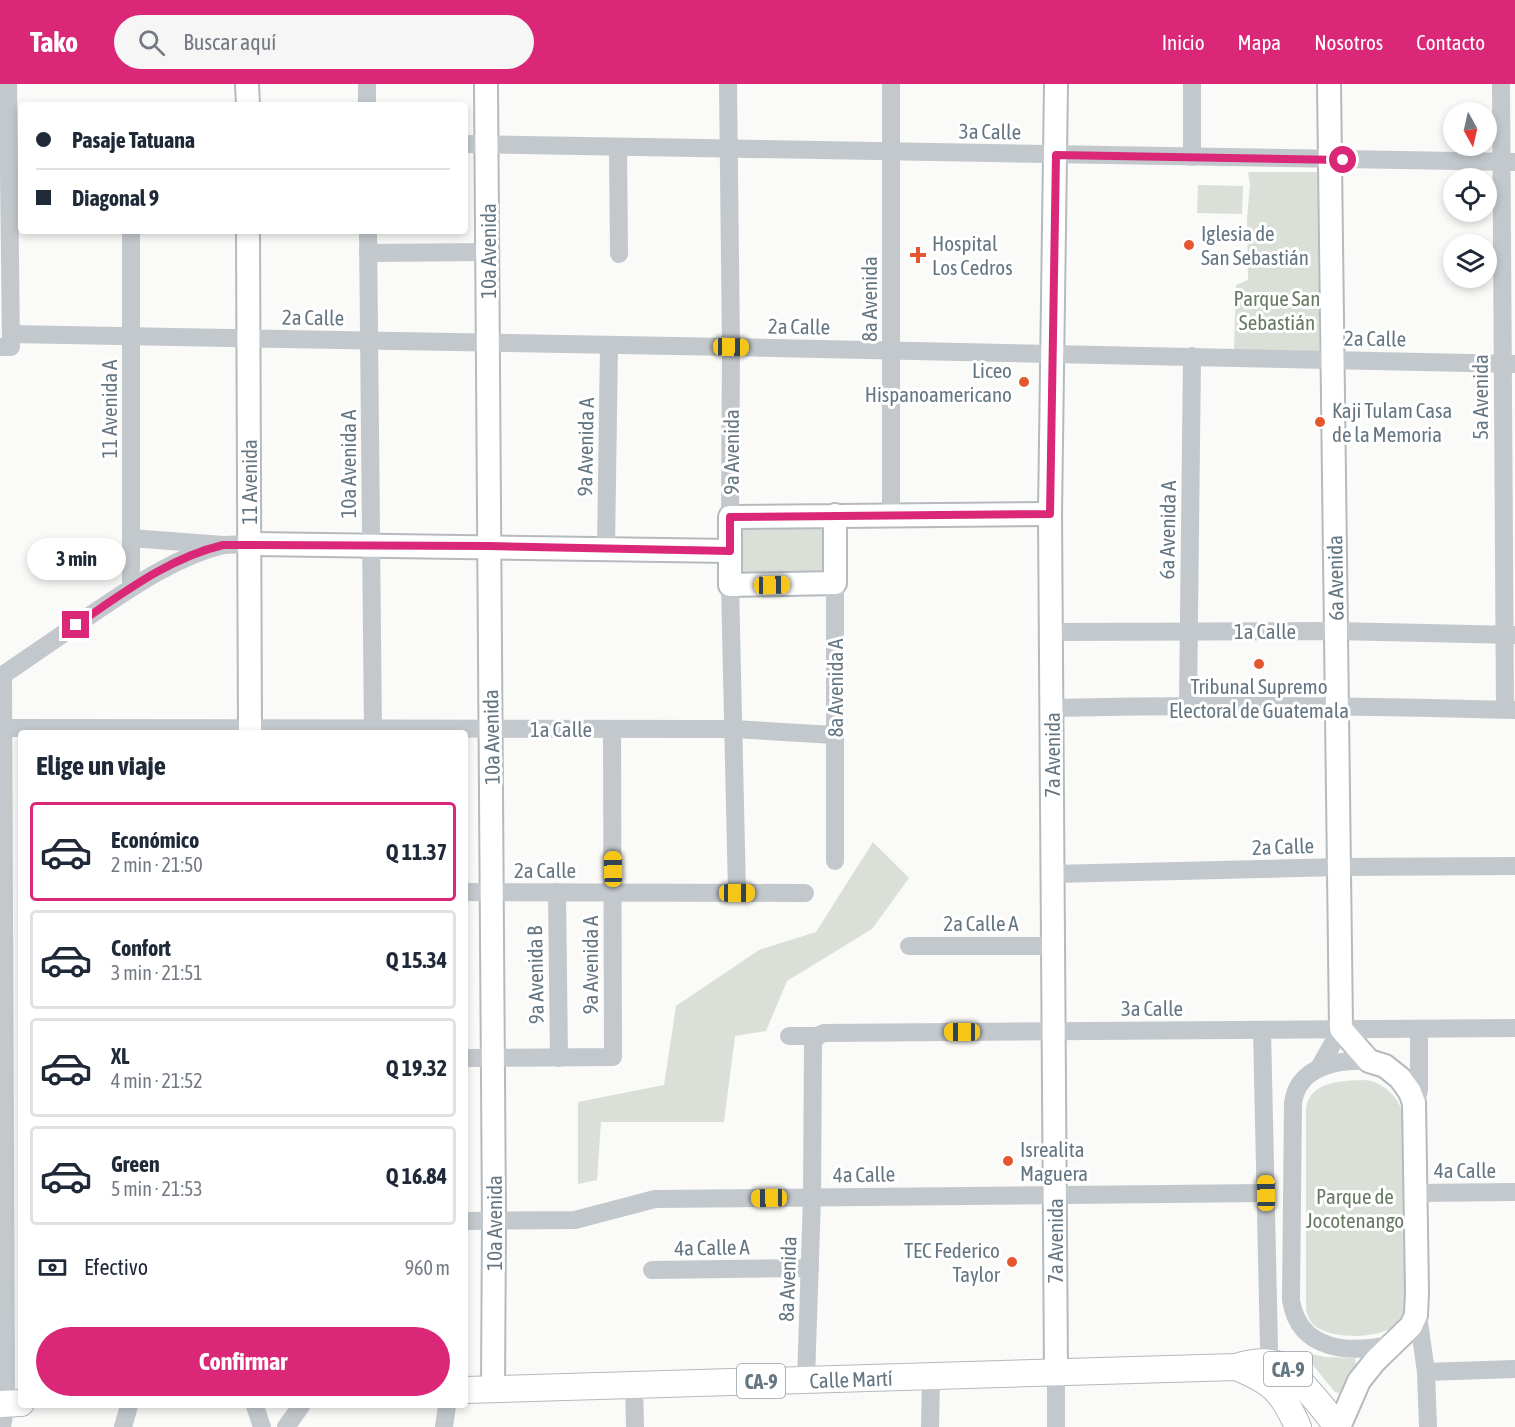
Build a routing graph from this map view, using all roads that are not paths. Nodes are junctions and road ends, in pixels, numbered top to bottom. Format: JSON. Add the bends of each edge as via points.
{"nodes":[{"id":1,"x":8,"y":84,"type":"edge"},
{"id":2,"x":247,"y":84,"type":"edge"},
{"id":3,"x":367,"y":84,"type":"edge"},
{"id":4,"x":486,"y":84,"type":"edge"},
{"id":5,"x":728,"y":84,"type":"edge"},
{"id":6,"x":891,"y":84,"type":"edge"},
{"id":7,"x":1056,"y":84,"type":"edge"},
{"id":8,"x":1192,"y":84,"type":"edge"},
{"id":9,"x":1329,"y":84,"type":"edge"},
{"id":10,"x":1502,"y":84,"type":"edge"},
{"id":11,"x":248,"y":102,"type":"edge"},
{"id":12,"x":367,"y":102,"type":"edge"},
{"id":13,"x":14,"y":136,"type":"edge"},
{"id":14,"x":468,"y":144,"type":"edge"},
{"id":15,"x":488,"y":144,"type":"junction"},
{"id":16,"x":618,"y":147,"type":"junction"},
{"id":17,"x":729,"y":149,"type":"junction"},
{"id":18,"x":891,"y":152,"type":"junction"},
{"id":19,"x":1056,"y":155,"type":"junction"},
{"id":20,"x":1192,"y":157,"type":"junction"},
{"id":21,"x":1329,"y":160,"type":"junction"},
{"id":22,"x":1509,"y":162,"type":"edge"},
{"id":23,"x":131,"y":234,"type":"edge"},
{"id":24,"x":248,"y":234,"type":"edge"},
{"id":25,"x":368,"y":234,"type":"edge"},
{"id":26,"x":488,"y":252,"type":"junction"},
{"id":27,"x":368,"y":253,"type":"junction"},
{"id":28,"x":619,"y":254,"type":"dead end"},
{"id":29,"x":132,"y":337,"type":"junction"},
{"id":30,"x":249,"y":339,"type":"junction"},
{"id":31,"x":370,"y":341,"type":"junction"},
{"id":32,"x":7,"y":343,"type":"edge"},
{"id":33,"x":489,"y":343,"type":"junction"},
{"id":34,"x":609,"y":345,"type":"junction"},
{"id":35,"x":731,"y":347,"type":"junction"},
{"id":36,"x":891,"y":350,"type":"junction"},
{"id":37,"x":1052,"y":353,"type":"junction"},
{"id":38,"x":1192,"y":356,"type":"junction"},
{"id":39,"x":1332,"y":359,"type":"junction"},
{"id":40,"x":1509,"y":364,"type":"edge"},
{"id":41,"x":835,"y":514,"type":"junction"},
{"id":42,"x":891,"y":514,"type":"junction"},
{"id":43,"x":1050,"y":514,"type":"junction"},
{"id":44,"x":730,"y":517,"type":"junction"},
{"id":45,"x":131,"y":538,"type":"junction"},
{"id":46,"x":249,"y":544,"type":"junction"},
{"id":47,"x":223,"y":545,"type":"junction"},
{"id":48,"x":371,"y":546,"type":"junction"},
{"id":49,"x":489,"y":546,"type":"junction"},
{"id":50,"x":606,"y":549,"type":"junction"},
{"id":51,"x":730,"y":551,"type":"junction"},
{"id":52,"x":835,"y":583,"type":"junction"},
{"id":53,"x":730,"y":585,"type":"junction"},
{"id":54,"x":131,"y":588,"type":"junction"},
{"id":55,"x":1189,"y":631,"type":"junction"},
{"id":56,"x":1335,"y":631,"type":"junction"},
{"id":57,"x":1051,"y":632,"type":"junction"},
{"id":58,"x":1510,"y":635,"type":"edge"},
{"id":59,"x":1,"y":676,"type":"edge"},
{"id":60,"x":1188,"y":705,"type":"junction"},
{"id":61,"x":1338,"y":705,"type":"junction"},
{"id":62,"x":1052,"y":708,"type":"junction"},
{"id":63,"x":1510,"y":710,"type":"edge"},
{"id":64,"x":1,"y":728,"type":"edge"},
{"id":65,"x":491,"y":729,"type":"junction"},
{"id":66,"x":612,"y":729,"type":"junction"},
{"id":67,"x":734,"y":729,"type":"junction"},
{"id":68,"x":66,"y":730,"type":"edge"},
{"id":69,"x":250,"y":730,"type":"edge"},
{"id":70,"x":373,"y":730,"type":"edge"},
{"id":71,"x":432,"y":730,"type":"edge"},
{"id":72,"x":834,"y":735,"type":"junction"},
{"id":73,"x":835,"y":861,"type":"dead end"},
{"id":74,"x":1515,"y":866,"type":"edge"},
{"id":75,"x":1340,"y":867,"type":"junction"},
{"id":76,"x":1053,"y":874,"type":"junction"},
{"id":77,"x":8,"y":891,"type":"edge"},
{"id":78,"x":468,"y":892,"type":"edge"},
{"id":79,"x":492,"y":892,"type":"junction"},
{"id":80,"x":557,"y":892,"type":"junction"},
{"id":81,"x":613,"y":892,"type":"junction"},
{"id":82,"x":737,"y":893,"type":"junction"},
{"id":83,"x":805,"y":893,"type":"dead end"},
{"id":84,"x":909,"y":946,"type":"dead end"},
{"id":85,"x":1053,"y":946,"type":"junction"},
{"id":86,"x":1515,"y":1028,"type":"edge"},
{"id":87,"x":1341,"y":1029,"type":"junction"},
{"id":88,"x":1419,"y":1029,"type":"junction"},
{"id":89,"x":1262,"y":1030,"type":"junction"},
{"id":90,"x":1054,"y":1031,"type":"junction"},
{"id":91,"x":789,"y":1036,"type":"dead end"},
{"id":92,"x":817,"y":1036,"type":"junction"},
{"id":93,"x":468,"y":1058,"type":"edge"},
{"id":94,"x":493,"y":1058,"type":"junction"},
{"id":95,"x":559,"y":1058,"type":"junction"},
{"id":96,"x":8,"y":1059,"type":"edge"},
{"id":97,"x":1369,"y":1061,"type":"junction"},
{"id":98,"x":1319,"y":1068,"type":"junction"},
{"id":99,"x":1415,"y":1109,"type":"junction"},
{"id":100,"x":1515,"y":1192,"type":"edge"},
{"id":101,"x":1266,"y":1193,"type":"junction"},
{"id":102,"x":1416,"y":1193,"type":"junction"},
{"id":103,"x":1055,"y":1195,"type":"junction"},
{"id":104,"x":812,"y":1197,"type":"junction"},
{"id":105,"x":9,"y":1221,"type":"edge"},
{"id":106,"x":468,"y":1221,"type":"edge"},
{"id":107,"x":494,"y":1221,"type":"junction"},
{"id":108,"x":810,"y":1268,"type":"junction"},
{"id":109,"x":652,"y":1270,"type":"dead end"},
{"id":110,"x":1268,"y":1276,"type":"junction"},
{"id":111,"x":1291,"y":1300,"type":"junction"},
{"id":112,"x":1417,"y":1306,"type":"junction"},
{"id":113,"x":1393,"y":1344,"type":"junction"},
{"id":114,"x":1269,"y":1348,"type":"dead end"},
{"id":115,"x":1236,"y":1367,"type":"junction"},
{"id":116,"x":1515,"y":1369,"type":"edge"},
{"id":117,"x":1426,"y":1372,"type":"junction"},
{"id":118,"x":1056,"y":1373,"type":"junction"},
{"id":119,"x":931,"y":1376,"type":"junction"},
{"id":120,"x":806,"y":1380,"type":"junction"},
{"id":121,"x":634,"y":1385,"type":"junction"},
{"id":122,"x":493,"y":1389,"type":"junction"},
{"id":123,"x":468,"y":1390,"type":"edge"},
{"id":124,"x":128,"y":1408,"type":"edge"},
{"id":125,"x":256,"y":1408,"type":"edge"},
{"id":126,"x":300,"y":1408,"type":"edge"},
{"id":127,"x":447,"y":1408,"type":"edge"},
{"id":128,"x":7,"y":1410,"type":"edge"},
{"id":129,"x":1334,"y":1422,"type":"edge"},
{"id":130,"x":1297,"y":1425,"type":"edge"},
{"id":131,"x":123,"y":1427,"type":"edge"},
{"id":132,"x":262,"y":1427,"type":"edge"},
{"id":133,"x":286,"y":1427,"type":"edge"},
{"id":134,"x":444,"y":1427,"type":"edge"},
{"id":135,"x":635,"y":1427,"type":"edge"},
{"id":136,"x":930,"y":1427,"type":"edge"},
{"id":137,"x":1056,"y":1427,"type":"edge"},
{"id":138,"x":1428,"y":1427,"type":"edge"}],
"edges":[{"from":1,"to":13,"type":"street"},
{"from":2,"to":11,"type":"main road"},
{"from":3,"to":12,"type":"street"},
{"from":4,"to":15,"type":"main road","name":"10a Avenida"},
{"from":5,"to":17,"type":"street","name":"9a Avenida"},
{"from":6,"to":18,"type":"street","name":"8a Avenida"},
{"from":7,"to":19,"type":"main road","name":"7a Avenida"},
{"from":8,"to":20,"type":"street"},
{"from":9,"to":21,"type":"main road","name":"6a Avenida"},
{"from":10,"to":22,"type":"street","name":"5a Avenida"},
{"from":13,"to":32,"type":"street"},
{"from":14,"to":15,"type":"street","name":"3a Calle"},
{"from":15,"to":16,"type":"street","name":"3a Calle"},
{"from":15,"to":26,"type":"main road","name":"10a Avenida"},
{"from":16,"to":17,"type":"street","name":"3a Calle"},
{"from":16,"to":28,"type":"street"},
{"from":17,"to":18,"type":"street","name":"3a Calle"},
{"from":17,"to":35,"type":"street","name":"9a Avenida"},
{"from":18,"to":19,"type":"street","name":"3a Calle"},
{"from":18,"to":36,"type":"street","name":"8a Avenida"},
{"from":19,"to":20,"type":"street","name":"3a Calle"},
{"from":19,"to":37,"type":"main road","name":"7a Avenida"},
{"from":20,"to":21,"type":"street","name":"3a Calle"},
{"from":21,"to":22,"type":"street","name":"3a Calle"},
{"from":21,"to":39,"type":"main road","name":"6a Avenida"},
{"from":22,"to":40,"type":"street","name":"5a Avenida"},
{"from":23,"to":29,"type":"street","name":"11 Avenida A"},
{"from":24,"to":30,"type":"main road","name":"11 Avenida"},
{"from":25,"to":27,"type":"street","name":"10a Avenida A"},
{"from":26,"to":27,"type":"street"},
{"from":26,"to":33,"type":"main road","name":"10a Avenida"},
{"from":27,"to":31,"type":"street","name":"10a Avenida A"},
{"from":29,"to":30,"type":"street","name":"2a Calle"},
{"from":29,"to":32,"type":"street","name":"2a Calle"},
{"from":29,"to":45,"type":"street","name":"11 Avenida A"},
{"from":30,"to":31,"type":"street","name":"2a Calle"},
{"from":30,"to":46,"type":"main road","name":"11 Avenida"},
{"from":31,"to":33,"type":"street","name":"2a Calle"},
{"from":31,"to":48,"type":"street","name":"10a Avenida A"},
{"from":33,"to":34,"type":"street","name":"2a Calle"},
{"from":33,"to":49,"type":"main road","name":"10a Avenida"},
{"from":34,"to":35,"type":"street","name":"2a Calle"},
{"from":34,"to":50,"type":"street","name":"9a Avenida A"},
{"from":35,"to":36,"type":"street","name":"2a Calle"},
{"from":35,"to":44,"type":"street","name":"9a Avenida"},
{"from":36,"to":37,"type":"street","name":"2a Calle"},
{"from":36,"to":42,"type":"street","name":"8a Avenida"},
{"from":37,"to":38,"type":"street","name":"2a Calle"},
{"from":37,"to":43,"type":"main road","name":"7a Avenida"},
{"from":38,"to":39,"type":"street","name":"2a Calle"},
{"from":38,"to":55,"type":"street","name":"6a Avenida A"},
{"from":39,"to":40,"type":"street","name":"2a Calle"},
{"from":39,"to":56,"type":"main road","name":"6a Avenida"},
{"from":40,"to":58,"type":"street","name":"5a Avenida"},
{"from":41,"to":42,"type":"main road"},
{"from":41,"to":44,"type":"main road"},
{"from":41,"to":52,"type":"main road","name":"8a Avenida A"},
{"from":42,"to":43,"type":"main road"},
{"from":43,"to":57,"type":"main road","name":"7a Avenida"},
{"from":44,"to":51,"type":"main road","name":"9a Avenida"},
{"from":45,"to":47,"type":"street"},
{"from":45,"to":54,"type":"street","name":"11 Avenida A"},
{"from":46,"to":47,"type":"street"},
{"from":46,"to":48,"type":"main road"},
{"from":46,"to":69,"type":"main road","name":"11 Avenida"},
{"from":47,"to":54,"type":"street","via":[[202,550]]},
{"from":48,"to":49,"type":"main road"},
{"from":48,"to":70,"type":"street","name":"10a Avenida A"},
{"from":49,"to":50,"type":"main road"},
{"from":49,"to":65,"type":"main road","name":"10a Avenida"},
{"from":50,"to":51,"type":"main road"},
{"from":51,"to":53,"type":"main road","name":"9a Avenida"},
{"from":52,"to":53,"type":"main road"},
{"from":52,"to":72,"type":"street","name":"8a Avenida A"},
{"from":53,"to":67,"type":"street","name":"9a Avenida"},
{"from":54,"to":59,"type":"street"},
{"from":55,"to":56,"type":"street","name":"1a Calle"},
{"from":55,"to":57,"type":"street","name":"1a Calle"},
{"from":55,"to":60,"type":"street","name":"6a Avenida A"},
{"from":56,"to":58,"type":"street","name":"1a Calle"},
{"from":56,"to":61,"type":"main road","name":"6a Avenida"},
{"from":57,"to":62,"type":"main road","name":"7a Avenida"},
{"from":58,"to":63,"type":"street","name":"5a Avenida"},
{"from":59,"to":64,"type":"street"},
{"from":60,"to":61,"type":"street"},
{"from":60,"to":62,"type":"street"},
{"from":61,"to":63,"type":"street"},
{"from":61,"to":75,"type":"main road","name":"6a Avenida"},
{"from":62,"to":76,"type":"main road","name":"7a Avenida"},
{"from":64,"to":68,"type":"street","name":"1a Calle"},
{"from":64,"to":77,"type":"street"},
{"from":65,"to":66,"type":"street","name":"1a Calle"},
{"from":65,"to":71,"type":"street","name":"1a Calle"},
{"from":65,"to":79,"type":"main road","name":"10a Avenida"},
{"from":66,"to":67,"type":"street","name":"1a Calle"},
{"from":66,"to":81,"type":"street","name":"9a Avenida A"},
{"from":67,"to":72,"type":"street","name":"1a Calle"},
{"from":67,"to":82,"type":"street","name":"9a Avenida"},
{"from":72,"to":73,"type":"street","name":"8a Avenida A"},
{"from":74,"to":75,"type":"street","name":"2a Calle"},
{"from":75,"to":76,"type":"street","name":"2a Calle"},
{"from":75,"to":87,"type":"main road","name":"6a Avenida"},
{"from":76,"to":85,"type":"main road","name":"7a Avenida"},
{"from":77,"to":96,"type":"street"},
{"from":78,"to":79,"type":"street","name":"2a Calle"},
{"from":79,"to":80,"type":"street","name":"2a Calle"},
{"from":79,"to":94,"type":"main road","name":"10a Avenida"},
{"from":80,"to":81,"type":"street","name":"2a Calle"},
{"from":80,"to":95,"type":"street","name":"9a Avenida B"},
{"from":81,"to":82,"type":"street","name":"2a Calle"},
{"from":81,"to":95,"type":"street","name":"9a Avenida A","via":[[613,1058]]},
{"from":82,"to":83,"type":"street","name":"2a Calle"},
{"from":84,"to":85,"type":"street","name":"2a Calle A"},
{"from":85,"to":90,"type":"main road","name":"7a Avenida"},
{"from":86,"to":88,"type":"street","name":"3a Calle"},
{"from":87,"to":88,"type":"street","name":"3a Calle"},
{"from":87,"to":89,"type":"street","name":"3a Calle"},
{"from":87,"to":97,"type":"main road"},
{"from":87,"to":98,"type":"street"},
{"from":88,"to":99,"type":"street","via":[[1419,1090]]},
{"from":89,"to":90,"type":"street","name":"3a Calle"},
{"from":89,"to":101,"type":"street"},
{"from":90,"to":92,"type":"street","name":"3a Calle"},
{"from":90,"to":103,"type":"main road","name":"7a Avenida"},
{"from":91,"to":92,"type":"street","name":"3a Calle"},
{"from":92,"to":104,"type":"street","name":"8a Avenida","via":[[813,1043]]},
{"from":93,"to":94,"type":"street"},
{"from":94,"to":95,"type":"street"},
{"from":94,"to":107,"type":"main road","name":"10a Avenida"},
{"from":96,"to":105,"type":"street"},
{"from":97,"to":98,"type":"street"},
{"from":97,"to":99,"type":"main road","via":[[1385,1066],[1401,1078]]},
{"from":98,"to":111,"type":"street","via":[[1298,1086],[1293,1102]]},
{"from":99,"to":102,"type":"main road"},
{"from":100,"to":102,"type":"street","name":"4a Calle"},
{"from":101,"to":103,"type":"street","name":"4a Calle"},
{"from":101,"to":110,"type":"street"},
{"from":102,"to":112,"type":"main road"},
{"from":103,"to":104,"type":"street","name":"4a Calle"},
{"from":103,"to":118,"type":"main road","name":"7a Avenida"},
{"from":104,"to":107,"type":"street","name":"4a Calle","via":[[655,1199],[574,1220]]},
{"from":104,"to":108,"type":"street","name":"8a Avenida"},
{"from":105,"to":128,"type":"street"},
{"from":106,"to":107,"type":"street","name":"4a Calle"},
{"from":107,"to":122,"type":"main road","name":"10a Avenida"},
{"from":108,"to":109,"type":"street","name":"4a Calle A"},
{"from":108,"to":120,"type":"street","name":"8a Avenida"},
{"from":110,"to":111,"type":"street"},
{"from":110,"to":114,"type":"street"},
{"from":111,"to":113,"type":"street","via":[[1298,1324],[1319,1342],[1351,1349]]},
{"from":112,"to":113,"type":"main road","via":[[1411,1326]]},
{"from":112,"to":117,"type":"street"},
{"from":113,"to":129,"type":"main road","via":[[1359,1381]]},
{"from":115,"to":118,"type":"highway","name":"Calle Martí","number":"CA-9"},
{"from":115,"to":129,"type":"highway","name":"Calle Martí","number":"CA-9","via":[[1255,1362],[1290,1369]]},
{"from":115,"to":130,"type":"highway","name":"Calle Martí","number":"CA-9","via":[[1278,1390]]},
{"from":116,"to":117,"type":"street"},
{"from":117,"to":138,"type":"street"},
{"from":118,"to":119,"type":"highway","name":"Calle Martí","number":"CA-9"},
{"from":118,"to":137,"type":"street","name":"7a Avenida"},
{"from":119,"to":120,"type":"highway","name":"Calle Martí","number":"CA-9"},
{"from":119,"to":136,"type":"street"},
{"from":120,"to":121,"type":"highway","name":"Calle Martí","number":"CA-9"},
{"from":121,"to":122,"type":"highway","name":"Calle Martí","number":"CA-9"},
{"from":121,"to":135,"type":"street"},
{"from":122,"to":123,"type":"highway","name":"Calle Martí","number":"CA-9"},
{"from":124,"to":131,"type":"street"},
{"from":125,"to":132,"type":"street"},
{"from":126,"to":133,"type":"street"},
{"from":127,"to":134,"type":"street"},
{"from":129,"to":130,"type":"highway","via":[[1314,1405],[1304,1407],[1298,1414]]}]}
